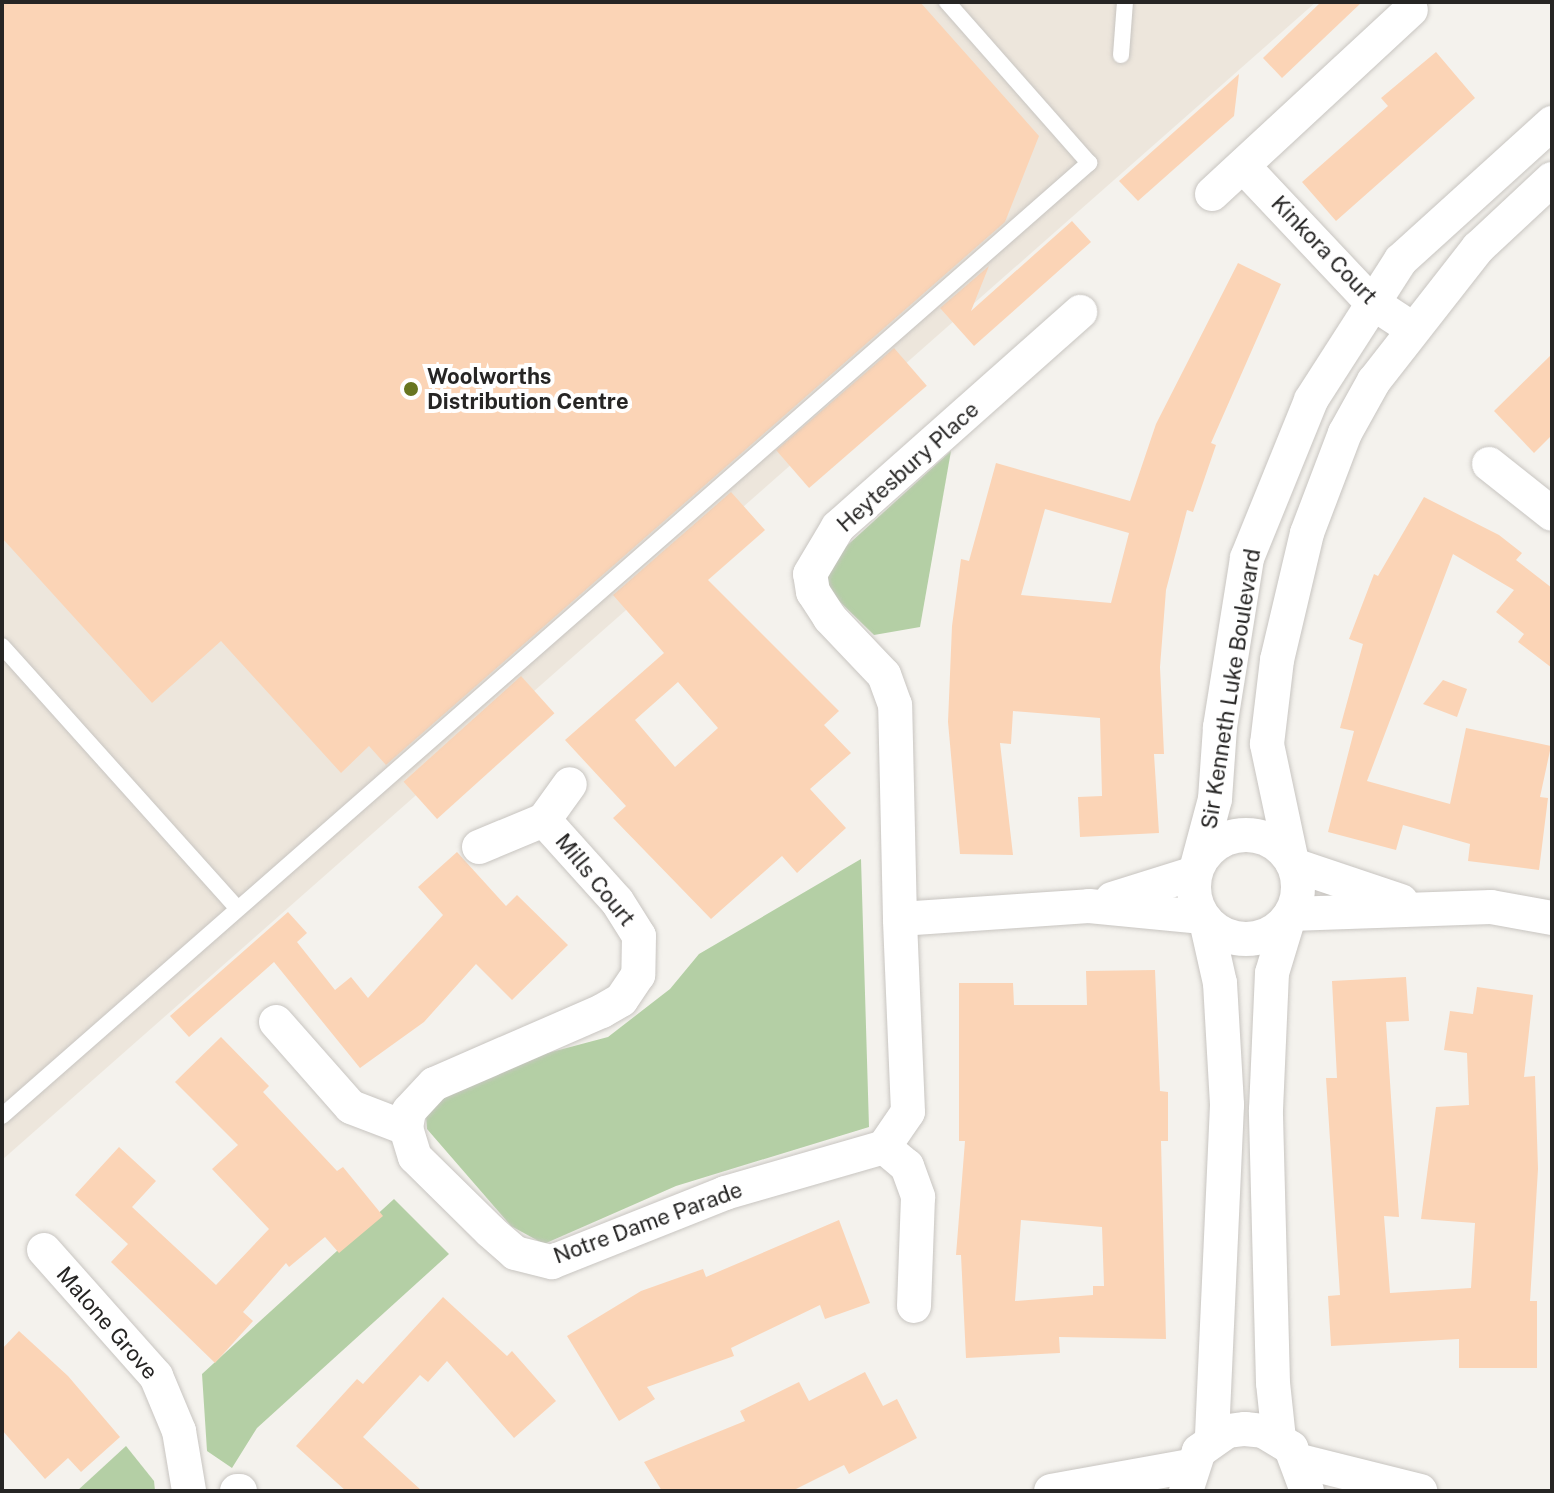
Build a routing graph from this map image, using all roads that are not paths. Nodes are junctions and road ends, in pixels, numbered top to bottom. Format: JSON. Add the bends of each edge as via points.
{"nodes":[{"id":1,"x":947,"y":2,"type":"edge"},
{"id":2,"x":1125,"y":2,"type":"edge"},
{"id":3,"x":1411,"y":10,"type":"dead end"},
{"id":4,"x":1121,"y":55,"type":"dead end"},
{"id":5,"x":1552,"y":97,"type":"edge"},
{"id":6,"x":1552,"y":123,"type":"edge"},
{"id":7,"x":1510,"y":158,"type":"junction"},
{"id":8,"x":1243,"y":166,"type":"junction"},
{"id":9,"x":1552,"y":179,"type":"edge"},
{"id":10,"x":1212,"y":194,"type":"dead end"},
{"id":11,"x":1370,"y":301,"type":"junction"},
{"id":12,"x":1080,"y":312,"type":"dead end"},
{"id":13,"x":1411,"y":328,"type":"junction"},
{"id":14,"x":1489,"y":464,"type":"dead end"},
{"id":15,"x":1552,"y":514,"type":"edge"},
{"id":16,"x":2,"y":646,"type":"edge"},
{"id":17,"x":570,"y":784,"type":"dead end"},
{"id":18,"x":544,"y":820,"type":"junction"},
{"id":19,"x":479,"y":847,"type":"dead end"},
{"id":20,"x":1293,"y":864,"type":"junction"},
{"id":21,"x":1195,"y":871,"type":"junction"},
{"id":22,"x":1089,"y":906,"type":"junction"},
{"id":23,"x":1421,"y":907,"type":"junction"},
{"id":24,"x":237,"y":908,"type":"junction"},
{"id":25,"x":1290,"y":915,"type":"junction"},
{"id":26,"x":1552,"y":918,"type":"edge"},
{"id":27,"x":900,"y":919,"type":"junction"},
{"id":28,"x":1204,"y":919,"type":"junction"},
{"id":29,"x":276,"y":1022,"type":"dead end"},
{"id":30,"x":2,"y":1116,"type":"edge"},
{"id":31,"x":406,"y":1128,"type":"junction"},
{"id":32,"x":884,"y":1147,"type":"junction"},
{"id":33,"x":44,"y":1250,"type":"dead end"},
{"id":34,"x":914,"y":1306,"type":"dead end"},
{"id":35,"x":1212,"y":1439,"type":"junction"},
{"id":36,"x":1296,"y":1464,"type":"edge"},
{"id":37,"x":1188,"y":1479,"type":"edge"},
{"id":38,"x":189,"y":1491,"type":"edge"},
{"id":39,"x":1051,"y":1491,"type":"edge"},
{"id":40,"x":1420,"y":1491,"type":"edge"}],
"edges":[{"from":1,"to":24,"type":"lane","via":[[1089,163]]},
{"from":2,"to":4,"type":"lane"},
{"from":3,"to":8,"type":"street"},
{"from":5,"to":7,"type":"street","name":"Sir Kenneth Luke Boulevard"},
{"from":6,"to":7,"type":"street","name":"Sir Kenneth Luke Boulevard"},
{"from":7,"to":11,"type":"street","name":"Sir Kenneth Luke Boulevard","via":[[1401,260]]},
{"from":8,"to":10,"type":"street"},
{"from":8,"to":11,"type":"street","name":"Kinkora Court"},
{"from":9,"to":13,"type":"street","name":"Sir Kenneth Luke Boulevard","via":[[1478,248]]},
{"from":11,"to":13,"type":"street","name":"Kinkora Court"},
{"from":11,"to":21,"type":"street","name":"Sir Kenneth Luke Boulevard","via":[[1311,400],[1247,558],[1220,727],[1215,799]]},
{"from":12,"to":27,"type":"street","name":"Heytesbury Place","via":[[838,527],[810,574],[813,592],[884,675],[895,705]]},
{"from":13,"to":20,"type":"street","name":"Sir Kenneth Luke Boulevard","via":[[1345,433],[1307,533],[1277,660],[1267,744]]},
{"from":14,"to":15,"type":"street"},
{"from":16,"to":24,"type":"lane"},
{"from":17,"to":18,"type":"street","name":"Mills Court"},
{"from":18,"to":19,"type":"street","name":"Mills Court"},
{"from":18,"to":31,"type":"street","name":"Mills Court","via":[[617,901],[639,936],[643,955],[631,988],[602,1011],[434,1084],[409,1111]]},
{"from":20,"to":21,"type":"street","name":"Sir Kenneth Luke Boulevard","via":[[1281,848],[1250,834],[1217,843]]},
{"from":20,"to":23,"type":"street"},
{"from":20,"to":25,"type":"street","name":"Sir Kenneth Luke Boulevard","via":[[1298,890]]},
{"from":21,"to":22,"type":"street"},
{"from":21,"to":28,"type":"street","name":"Sir Kenneth Luke Boulevard","via":[[1195,903]]},
{"from":22,"to":27,"type":"street"},
{"from":22,"to":28,"type":"street"},
{"from":23,"to":25,"type":"street"},
{"from":23,"to":26,"type":"street","via":[[1491,907]]},
{"from":24,"to":30,"type":"lane"},
{"from":25,"to":28,"type":"street","via":[[1279,929],[1249,940],[1218,932]]},
{"from":25,"to":36,"type":"street","name":"Sir Kenneth Luke Boulevard","via":[[1272,973],[1266,1110],[1273,1383]]},
{"from":27,"to":32,"type":"street","via":[[908,1112]]},
{"from":28,"to":35,"type":"street","name":"Sir Kenneth Luke Boulevard","via":[[1220,983],[1227,1105],[1224,1266]]},
{"from":29,"to":31,"type":"street","via":[[351,1107]]},
{"from":31,"to":32,"type":"street","name":"Notre Dame Parade","via":[[415,1157],[490,1231],[515,1253],[552,1262],[725,1193]]},
{"from":32,"to":34,"type":"street","via":[[907,1166],[918,1197]]},
{"from":33,"to":38,"type":"street","name":"Malone Grove","via":[[156,1376],[179,1431]]},
{"from":35,"to":36,"type":"street","via":[[1245,1429]]},
{"from":35,"to":37,"type":"street"},
{"from":36,"to":40,"type":"street"},
{"from":37,"to":39,"type":"street"}]}
